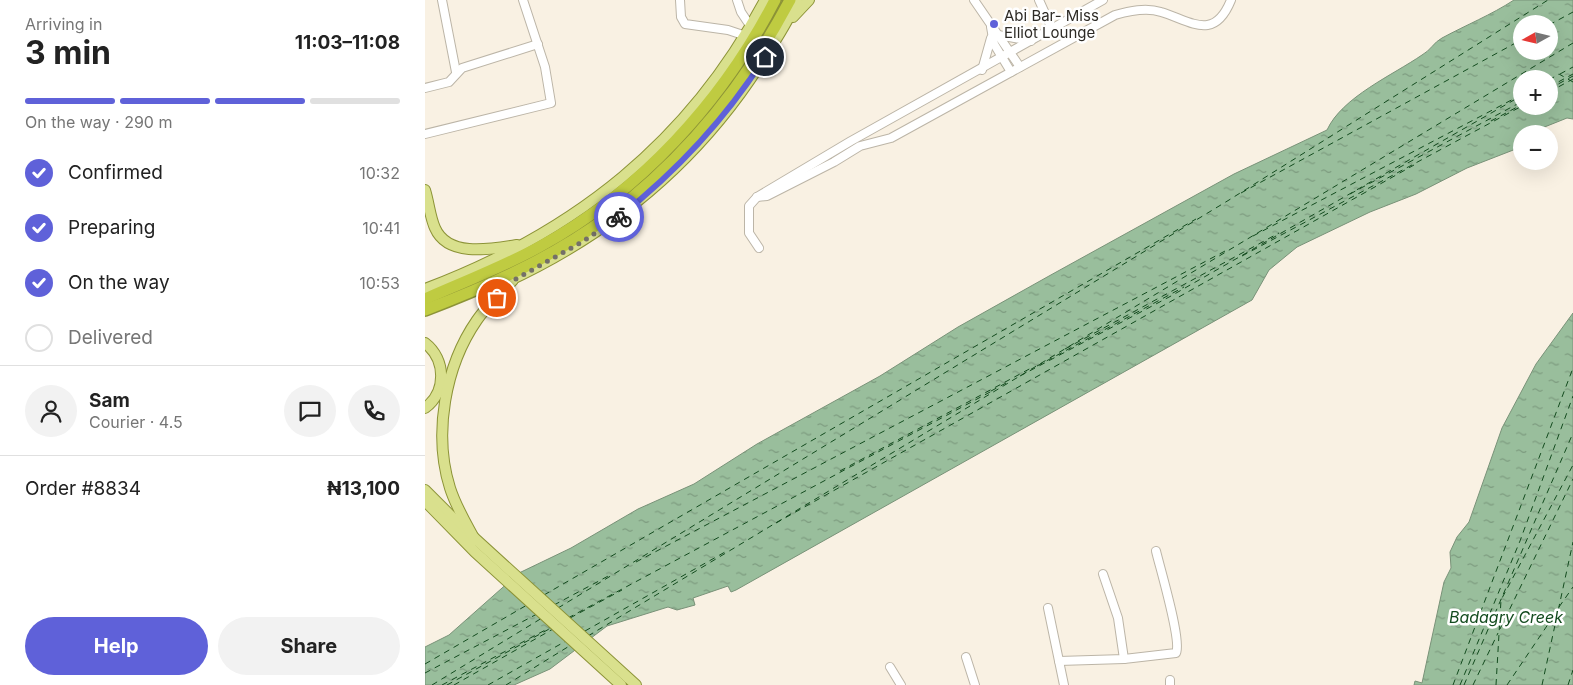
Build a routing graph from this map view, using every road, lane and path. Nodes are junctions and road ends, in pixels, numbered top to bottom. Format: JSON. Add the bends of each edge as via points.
{"nodes":[{"id":1,"x":442,"y":0,"type":"edge"},
{"id":2,"x":523,"y":0,"type":"edge"},
{"id":3,"x":681,"y":0,"type":"edge"},
{"id":4,"x":737,"y":0,"type":"edge"},
{"id":5,"x":765,"y":0,"type":"edge"},
{"id":6,"x":775,"y":0,"type":"edge"},
{"id":7,"x":790,"y":0,"type":"edge"},
{"id":8,"x":797,"y":0,"type":"edge"},
{"id":9,"x":809,"y":0,"type":"edge"},
{"id":10,"x":974,"y":0,"type":"edge"},
{"id":11,"x":1039,"y":0,"type":"edge"},
{"id":12,"x":1103,"y":0,"type":"edge"},
{"id":13,"x":1231,"y":0,"type":"edge"},
{"id":14,"x":787,"y":23,"type":"junction"},
{"id":15,"x":1052,"y":29,"type":"junction"},
{"id":16,"x":748,"y":32,"type":"junction"},
{"id":17,"x":776,"y":34,"type":"junction"},
{"id":18,"x":995,"y":36,"type":"junction"},
{"id":19,"x":1031,"y":41,"type":"junction"},
{"id":20,"x":538,"y":44,"type":"junction"},
{"id":21,"x":1011,"y":53,"type":"junction"},
{"id":22,"x":1003,"y":57,"type":"junction"},
{"id":23,"x":1020,"y":67,"type":"junction"},
{"id":24,"x":982,"y":70,"type":"junction"},
{"id":25,"x":456,"y":72,"type":"junction"},
{"id":26,"x":1011,"y":72,"type":"junction"},
{"id":27,"x":425,"y":88,"type":"edge"},
{"id":28,"x":677,"y":133,"type":"junction"},
{"id":29,"x":425,"y":134,"type":"edge"},
{"id":30,"x":656,"y":155,"type":"junction"},
{"id":31,"x":425,"y":190,"type":"edge"},
{"id":32,"x":757,"y":197,"type":"junction"},
{"id":33,"x":608,"y":221,"type":"junction"},
{"id":34,"x":583,"y":239,"type":"junction"},
{"id":35,"x":528,"y":243,"type":"junction"},
{"id":36,"x":759,"y":248,"type":"dead end"},
{"id":37,"x":514,"y":280,"type":"junction"},
{"id":38,"x":425,"y":289,"type":"edge"},
{"id":39,"x":425,"y":299,"type":"edge"},
{"id":40,"x":425,"y":310,"type":"edge"},
{"id":41,"x":425,"y":316,"type":"edge"},
{"id":42,"x":425,"y":343,"type":"edge"},
{"id":43,"x":425,"y":408,"type":"edge"},
{"id":44,"x":425,"y":490,"type":"edge"},
{"id":45,"x":425,"y":501,"type":"edge"},
{"id":46,"x":425,"y":510,"type":"edge"},
{"id":47,"x":457,"y":534,"type":"junction"},
{"id":48,"x":477,"y":545,"type":"junction"},
{"id":49,"x":1156,"y":550,"type":"dead end"},
{"id":50,"x":1103,"y":574,"type":"dead end"},
{"id":51,"x":1048,"y":608,"type":"dead end"},
{"id":52,"x":966,"y":657,"type":"dead end"},
{"id":53,"x":1124,"y":659,"type":"junction"},
{"id":54,"x":1059,"y":661,"type":"junction"},
{"id":55,"x":890,"y":667,"type":"dead end"},
{"id":56,"x":628,"y":683,"type":"edge"},
{"id":57,"x":901,"y":685,"type":"edge"},
{"id":58,"x":975,"y":685,"type":"edge"},
{"id":59,"x":1064,"y":685,"type":"edge"}],
"edges":[{"from":1,"to":25,"type":"street"},
{"from":2,"to":20,"type":"street"},
{"from":3,"to":16,"type":"street","via":[[681,17],[685,24]]},
{"from":4,"to":16,"type":"street"},
{"from":5,"to":16,"type":"main road"},
{"from":6,"to":28,"type":"highway","via":[[741,58],[707,105]]},
{"from":7,"to":17,"type":"highway"},
{"from":8,"to":14,"type":"main road"},
{"from":9,"to":14,"type":"main road"},
{"from":10,"to":18,"type":"street"},
{"from":11,"to":15,"type":"street"},
{"from":12,"to":15,"type":"street"},
{"from":13,"to":23,"type":"street","via":[[1220,19],[1201,26],[1146,10],[1115,15]]},
{"from":14,"to":17,"type":"main road"},
{"from":15,"to":19,"type":"street"},
{"from":16,"to":28,"type":"main road"},
{"from":17,"to":33,"type":"highway","via":[[683,151]]},
{"from":18,"to":19,"type":"street"},
{"from":18,"to":21,"type":"street"},
{"from":18,"to":22,"type":"street"},
{"from":18,"to":24,"type":"street"},
{"from":19,"to":21,"type":"street"},
{"from":20,"to":25,"type":"street"},
{"from":20,"to":29,"type":"street","via":[[551,103]]},
{"from":21,"to":22,"type":"street"},
{"from":21,"to":23,"type":"street"},
{"from":22,"to":24,"type":"street"},
{"from":22,"to":26,"type":"street"},
{"from":23,"to":26,"type":"street"},
{"from":24,"to":32,"type":"street","via":[[851,141]]},
{"from":25,"to":27,"type":"street","via":[[449,82]]},
{"from":26,"to":32,"type":"street","via":[[891,138],[860,146],[767,196]]},
{"from":28,"to":30,"type":"highway"},
{"from":28,"to":30,"type":"highway"},
{"from":30,"to":35,"type":"main road"},
{"from":30,"to":39,"type":"highway","via":[[602,207],[541,246]]},
{"from":31,"to":35,"type":"main road","via":[[435,230],[449,245],[472,249]]},
{"from":32,"to":36,"type":"street","via":[[749,206],[749,233]]},
{"from":33,"to":34,"type":"highway"},
{"from":33,"to":34,"type":"highway"},
{"from":34,"to":37,"type":"main road"},
{"from":34,"to":40,"type":"highway"},
{"from":35,"to":38,"type":"main road"},
{"from":37,"to":41,"type":"main road"},
{"from":37,"to":48,"type":"main road","via":[[478,318],[465,339],[456,361],[445,409],[446,472],[455,502]]},
{"from":42,"to":43,"type":"main road","via":[[440,363],[441,376],[435,397]]},
{"from":44,"to":48,"type":"main road"},
{"from":45,"to":47,"type":"main road"},
{"from":46,"to":47,"type":"main road"},
{"from":47,"to":48,"type":"main road"},
{"from":48,"to":56,"type":"main road"},
{"from":49,"to":53,"type":"street","via":[[1179,649],[1176,653]]},
{"from":50,"to":53,"type":"street","via":[[1118,618]]},
{"from":51,"to":54,"type":"street"},
{"from":52,"to":58,"type":"street"},
{"from":53,"to":54,"type":"street"},
{"from":54,"to":59,"type":"street"},
{"from":55,"to":57,"type":"street"}]}
